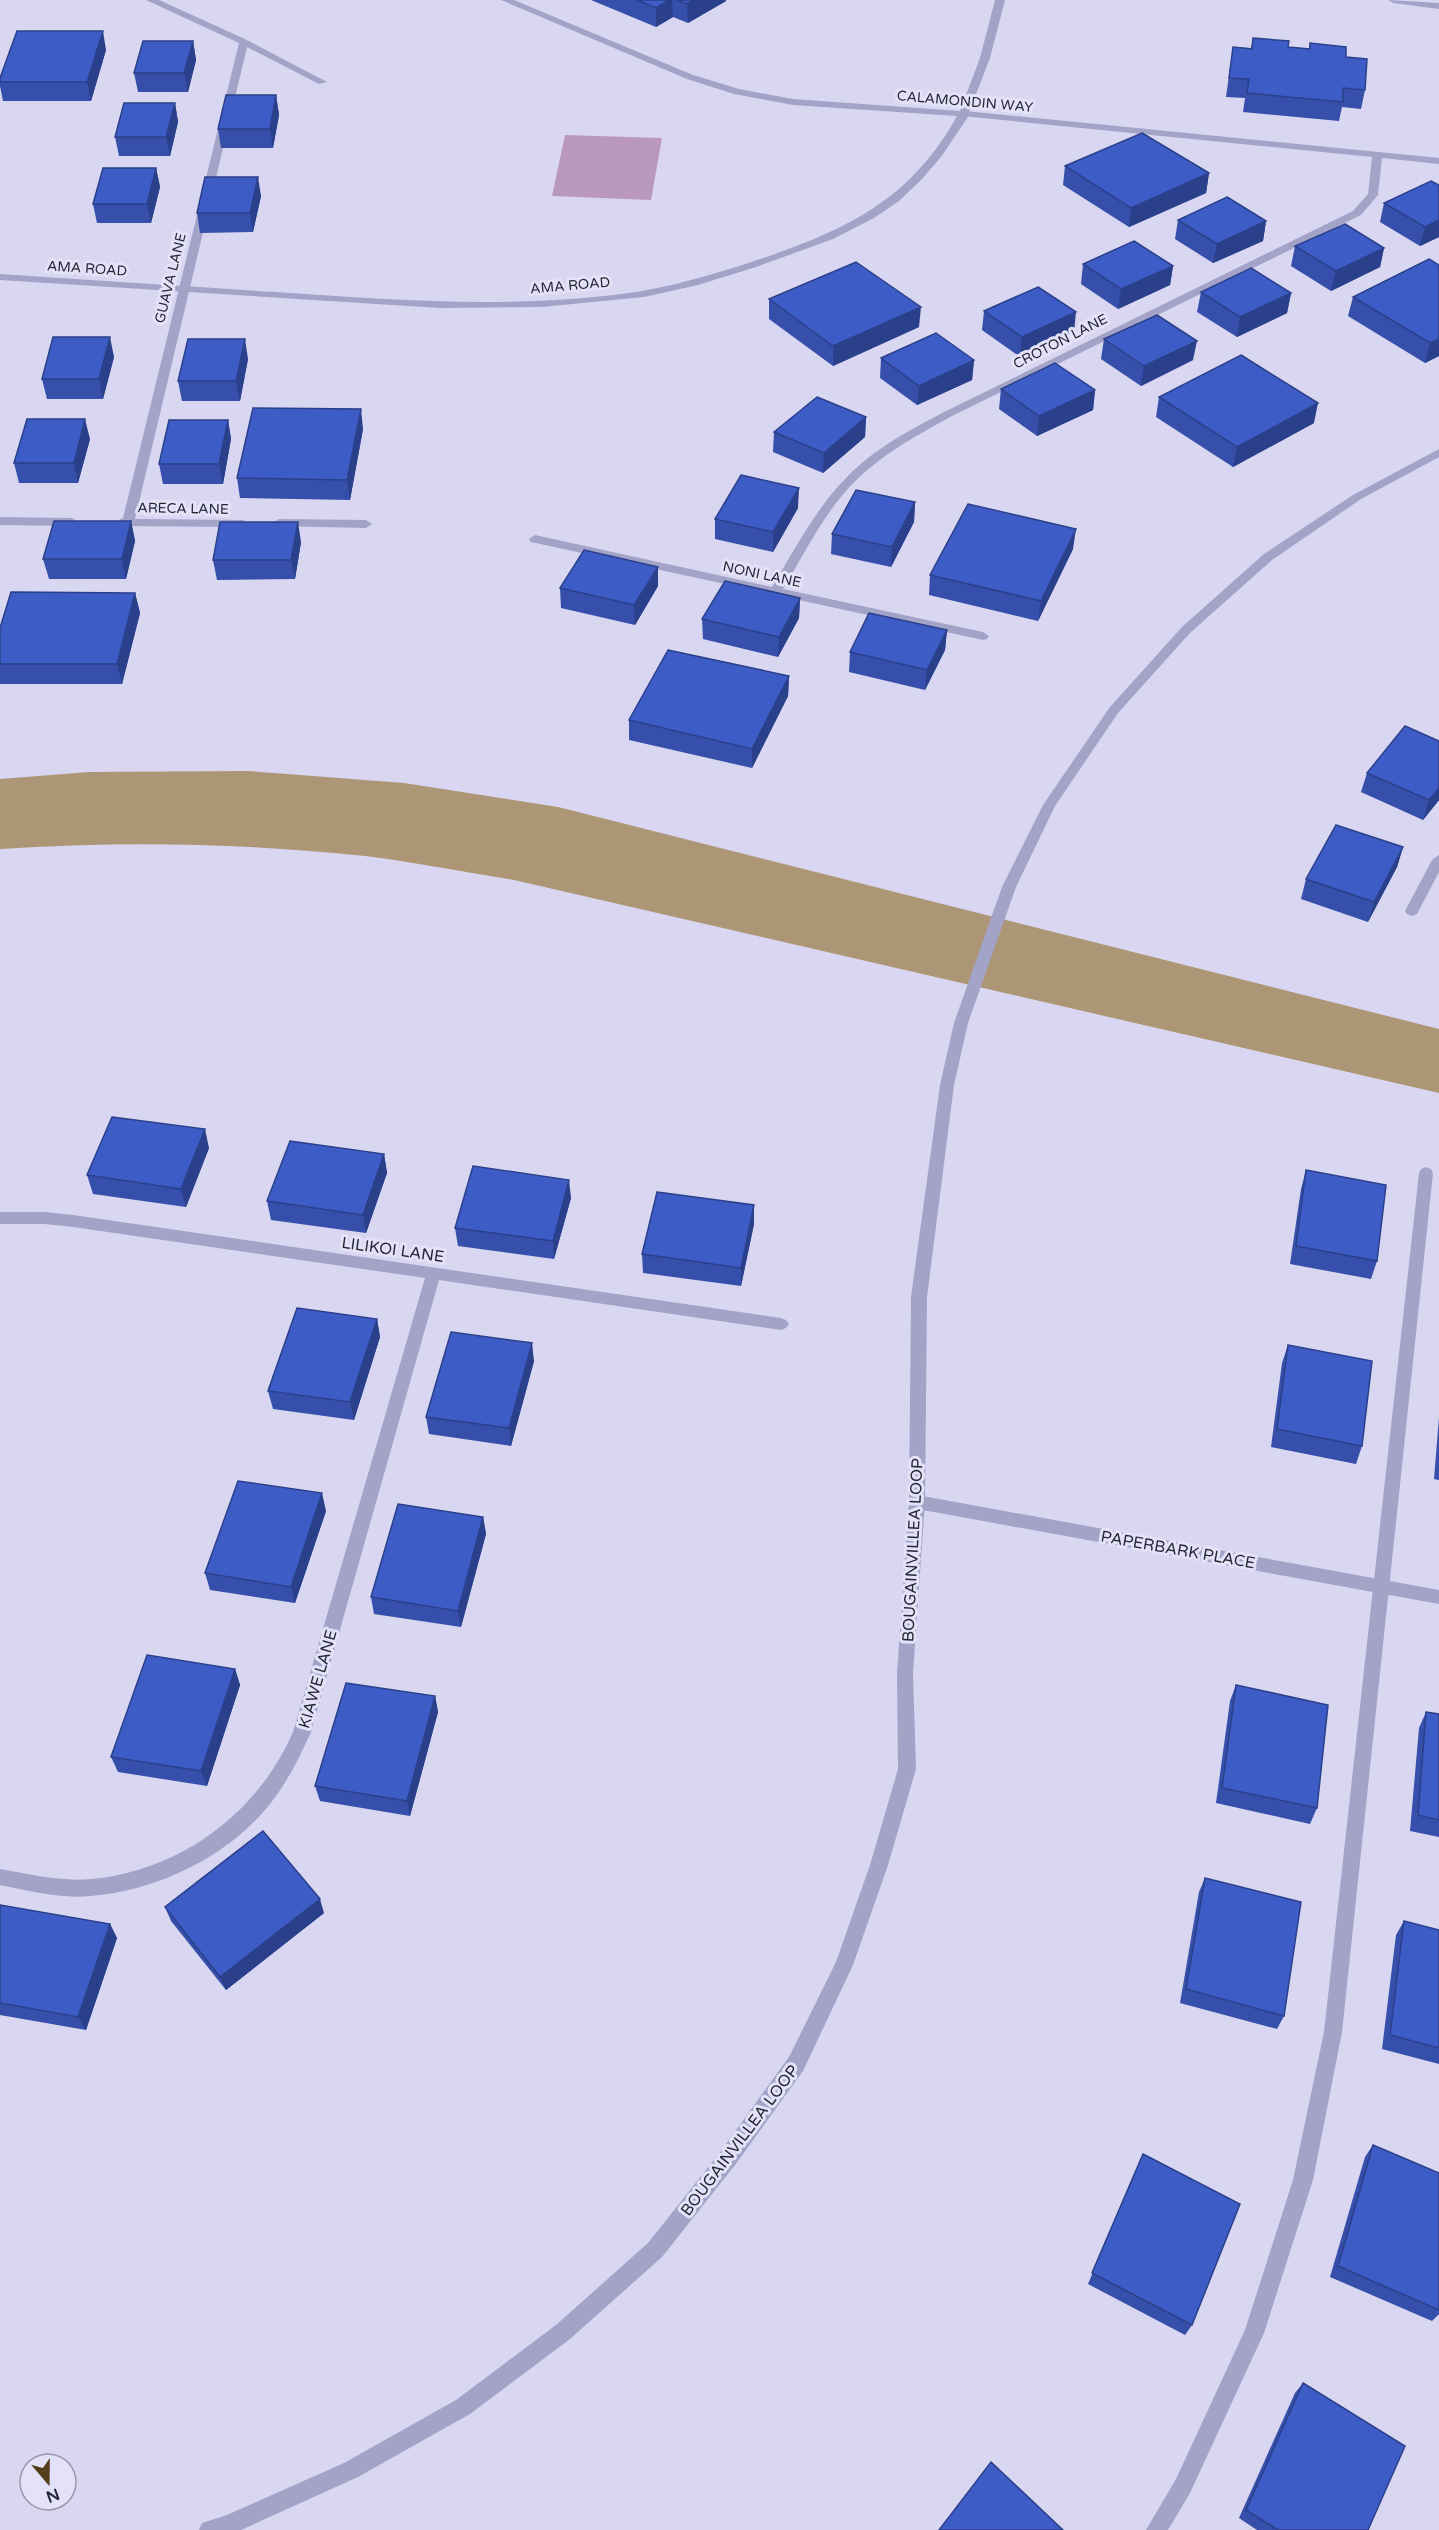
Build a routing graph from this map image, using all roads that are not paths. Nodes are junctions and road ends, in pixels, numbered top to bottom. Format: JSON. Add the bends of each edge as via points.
{"nodes":[{"id":1,"x":151,"y":0,"type":"edge"},
{"id":2,"x":506,"y":0,"type":"edge"},
{"id":3,"x":1000,"y":0,"type":"edge"},
{"id":4,"x":1393,"y":0,"type":"edge"},
{"id":5,"x":1439,"y":6,"type":"edge"},
{"id":6,"x":244,"y":42,"type":"junction"},
{"id":7,"x":322,"y":82,"type":"dead end"},
{"id":8,"x":965,"y":114,"type":"junction"},
{"id":9,"x":1377,"y":155,"type":"junction"},
{"id":10,"x":1439,"y":161,"type":"edge"},
{"id":11,"x":0,"y":276,"type":"edge"},
{"id":12,"x":182,"y":289,"type":"junction"},
{"id":13,"x":1439,"y":452,"type":"edge"},
{"id":14,"x":0,"y":521,"type":"edge"},
{"id":15,"x":81,"y":522,"type":"edge"},
{"id":16,"x":104,"y":522,"type":"edge"},
{"id":17,"x":128,"y":522,"type":"junction"},
{"id":18,"x":247,"y":523,"type":"edge"},
{"id":19,"x":271,"y":523,"type":"edge"},
{"id":20,"x":366,"y":524,"type":"dead end"},
{"id":21,"x":535,"y":539,"type":"dead end"},
{"id":22,"x":775,"y":592,"type":"junction"},
{"id":23,"x":982,"y":636,"type":"dead end"},
{"id":24,"x":1439,"y":861,"type":"edge"},
{"id":25,"x":1412,"y":911,"type":"dead end"},
{"id":26,"x":1426,"y":1173,"type":"dead end"},
{"id":27,"x":0,"y":1218,"type":"edge"},
{"id":28,"x":434,"y":1273,"type":"junction"},
{"id":29,"x":781,"y":1324,"type":"dead end"},
{"id":30,"x":917,"y":1502,"type":"junction"},
{"id":31,"x":1381,"y":1585,"type":"junction"},
{"id":32,"x":1439,"y":1597,"type":"edge"},
{"id":33,"x":0,"y":1877,"type":"edge"},
{"id":34,"x":209,"y":2530,"type":"edge"},
{"id":35,"x":1156,"y":2530,"type":"edge"}],
"edges":[{"from":1,"to":6,"type":"street"},
{"from":2,"to":8,"type":"street","name":"CALAMONDIN WAY","via":[[690,77],[737,92],[793,102]]},
{"from":3,"to":8,"type":"street","name":"AMA ROAD","via":[[990,47]]},
{"from":4,"to":5,"type":"street"},
{"from":6,"to":7,"type":"street"},
{"from":6,"to":12,"type":"street","name":"GUAVA LANE"},
{"from":8,"to":9,"type":"street","name":"CALAMONDIN WAY"},
{"from":8,"to":12,"type":"street","name":"AMA ROAD","via":[[923,171],[892,201],[849,227],[804,246],[692,283],[573,302],[447,306]]},
{"from":9,"to":10,"type":"street","name":"CALAMONDIN WAY"},
{"from":9,"to":22,"type":"street","name":"CROTON LANE","via":[[1373,195],[1357,213],[946,415],[888,448],[842,489]]},
{"from":11,"to":12,"type":"street","name":"AMA ROAD"},
{"from":12,"to":17,"type":"street","name":"GUAVA LANE"},
{"from":13,"to":30,"type":"street","name":"BOUGAINVILLEA LOOP","via":[[1357,497],[1268,556],[1186,630],[1114,710],[1049,805],[1009,887],[961,1023],[947,1085],[919,1297]]},
{"from":14,"to":15,"type":"street"},
{"from":16,"to":17,"type":"street","name":"ARECA LANE"},
{"from":17,"to":18,"type":"street","name":"ARECA LANE"},
{"from":19,"to":20,"type":"street"},
{"from":21,"to":22,"type":"street","name":"NONI LANE"},
{"from":22,"to":23,"type":"street","name":"NONI LANE"},
{"from":24,"to":25,"type":"street"},
{"from":26,"to":31,"type":"street"},
{"from":27,"to":28,"type":"street","name":"LILIKOI LANE","via":[[73,1221]]},
{"from":28,"to":29,"type":"street","name":"LILIKOI LANE"},
{"from":28,"to":33,"type":"street","name":"KIAWE LANE","via":[[302,1732],[282,1774],[232,1830],[188,1858],[149,1875],[90,1888],[64,1888]]},
{"from":30,"to":31,"type":"street","name":"PAPERBARK PLACE"},
{"from":30,"to":34,"type":"street","name":"BOUGAINVILLEA LOOP","via":[[905,1673],[907,1769],[844,1965],[796,2064],[656,2250],[563,2332],[463,2407],[351,2470]]},
{"from":31,"to":32,"type":"street","name":"PAPERBARK PLACE"},
{"from":31,"to":35,"type":"street","via":[[1334,2032],[1303,2180],[1254,2332],[1183,2486]]}]}
